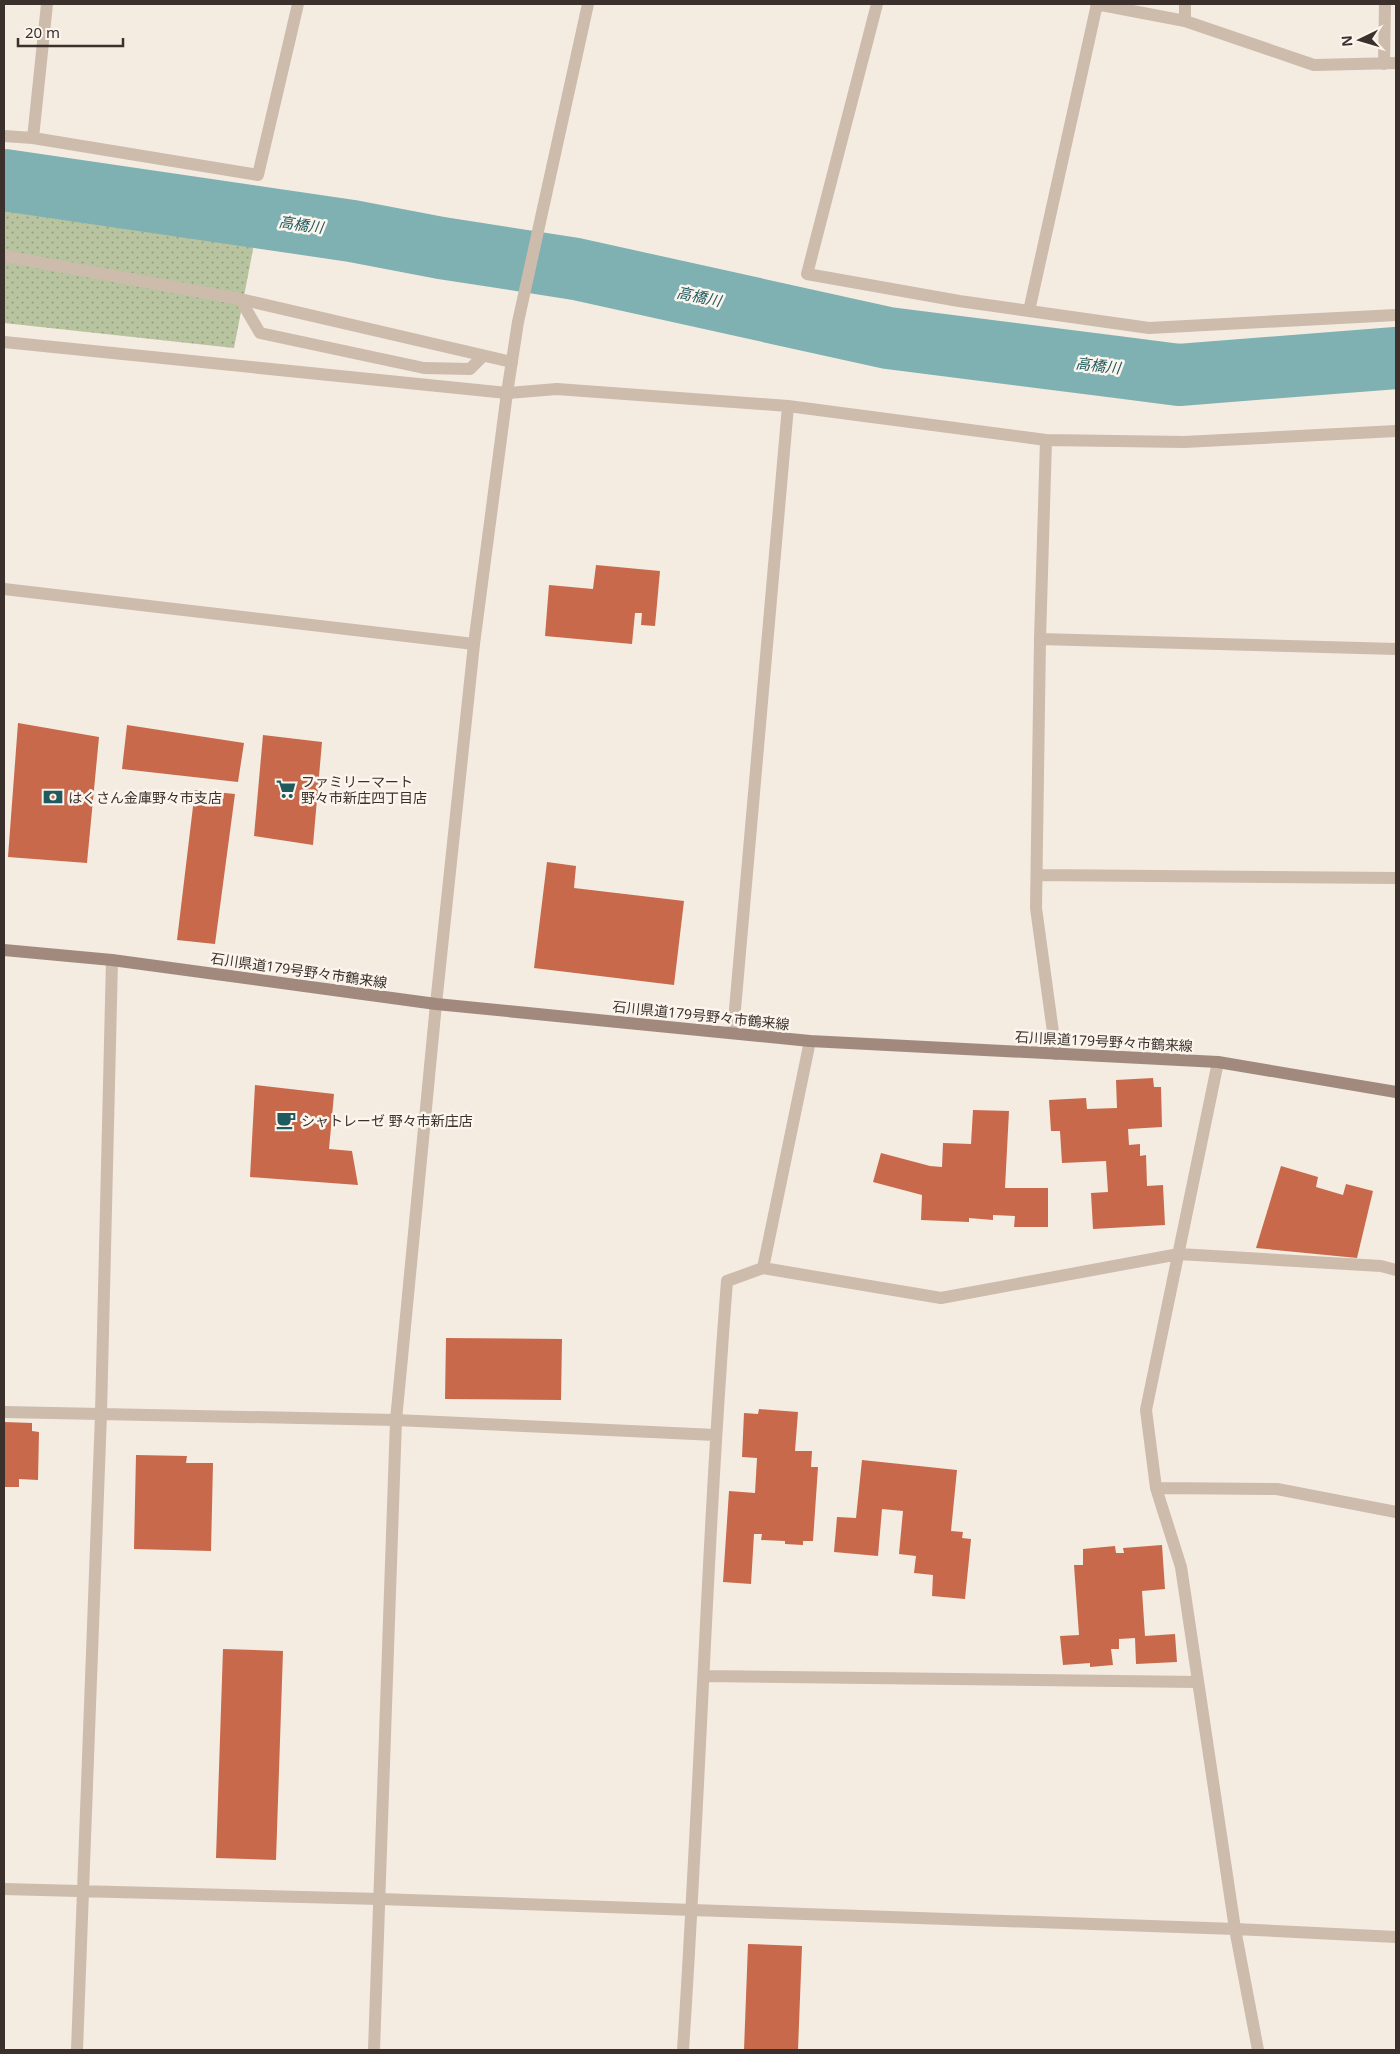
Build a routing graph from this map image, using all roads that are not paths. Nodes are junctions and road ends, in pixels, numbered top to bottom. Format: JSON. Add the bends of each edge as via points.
{"nodes":[{"id":1,"x":47,"y":4,"type":"edge"},
{"id":2,"x":298,"y":4,"type":"edge"},
{"id":3,"x":588,"y":4,"type":"edge"},
{"id":4,"x":877,"y":4,"type":"edge"},
{"id":5,"x":1097,"y":4,"type":"edge"},
{"id":6,"x":1185,"y":4,"type":"edge"},
{"id":7,"x":1385,"y":4,"type":"edge"},
{"id":8,"x":1184,"y":21,"type":"junction"},
{"id":9,"x":1390,"y":64,"type":"edge"},
{"id":10,"x":4,"y":136,"type":"edge"},
{"id":11,"x":33,"y":138,"type":"junction"},
{"id":12,"x":4,"y":256,"type":"edge"},
{"id":13,"x":240,"y":300,"type":"junction"},
{"id":14,"x":1029,"y":311,"type":"junction"},
{"id":15,"x":1396,"y":315,"type":"edge"},
{"id":16,"x":4,"y":342,"type":"edge"},
{"id":17,"x":483,"y":356,"type":"junction"},
{"id":18,"x":512,"y":362,"type":"junction"},
{"id":19,"x":507,"y":393,"type":"junction"},
{"id":20,"x":788,"y":406,"type":"junction"},
{"id":21,"x":1396,"y":431,"type":"edge"},
{"id":22,"x":1046,"y":440,"type":"junction"},
{"id":23,"x":4,"y":589,"type":"edge"},
{"id":24,"x":1040,"y":639,"type":"junction"},
{"id":25,"x":474,"y":644,"type":"junction"},
{"id":26,"x":1396,"y":649,"type":"edge"},
{"id":27,"x":1037,"y":876,"type":"junction"},
{"id":28,"x":1396,"y":878,"type":"edge"},
{"id":29,"x":4,"y":950,"type":"edge"},
{"id":30,"x":112,"y":960,"type":"junction"},
{"id":31,"x":436,"y":1004,"type":"junction"},
{"id":32,"x":733,"y":1032,"type":"junction"},
{"id":33,"x":810,"y":1041,"type":"junction"},
{"id":34,"x":1056,"y":1054,"type":"junction"},
{"id":35,"x":1218,"y":1062,"type":"junction"},
{"id":36,"x":1396,"y":1092,"type":"edge"},
{"id":37,"x":1179,"y":1254,"type":"junction"},
{"id":38,"x":763,"y":1268,"type":"junction"},
{"id":39,"x":1396,"y":1270,"type":"edge"},
{"id":40,"x":4,"y":1412,"type":"edge"},
{"id":41,"x":101,"y":1414,"type":"junction"},
{"id":42,"x":396,"y":1420,"type":"junction"},
{"id":43,"x":715,"y":1435,"type":"junction"},
{"id":44,"x":1156,"y":1488,"type":"junction"},
{"id":45,"x":1396,"y":1512,"type":"edge"},
{"id":46,"x":704,"y":1676,"type":"junction"},
{"id":47,"x":1198,"y":1682,"type":"junction"},
{"id":48,"x":4,"y":1889,"type":"edge"},
{"id":49,"x":82,"y":1891,"type":"junction"},
{"id":50,"x":380,"y":1899,"type":"junction"},
{"id":51,"x":692,"y":1911,"type":"junction"},
{"id":52,"x":1235,"y":1929,"type":"junction"},
{"id":53,"x":1396,"y":1937,"type":"edge"},
{"id":54,"x":77,"y":2050,"type":"edge"},
{"id":55,"x":374,"y":2050,"type":"edge"},
{"id":56,"x":683,"y":2050,"type":"edge"},
{"id":57,"x":1258,"y":2050,"type":"edge"}],
"edges":[{"from":1,"to":11,"type":"street"},
{"from":2,"to":11,"type":"street","via":[[258,174]]},
{"from":3,"to":18,"type":"street"},
{"from":4,"to":14,"type":"street","via":[[807,274]]},
{"from":5,"to":8,"type":"street"},
{"from":5,"to":14,"type":"street"},
{"from":6,"to":8,"type":"street"},
{"from":7,"to":9,"type":"street"},
{"from":8,"to":9,"type":"street","via":[[1314,65]]},
{"from":10,"to":11,"type":"street"},
{"from":12,"to":13,"type":"street"},
{"from":13,"to":17,"type":"street"},
{"from":13,"to":17,"type":"street","via":[[260,333],[424,368],[470,369]]},
{"from":14,"to":15,"type":"street","via":[[1149,328]]},
{"from":16,"to":19,"type":"street"},
{"from":17,"to":18,"type":"street"},
{"from":18,"to":19,"type":"street"},
{"from":19,"to":20,"type":"street","via":[[557,389]]},
{"from":19,"to":25,"type":"street"},
{"from":20,"to":22,"type":"street"},
{"from":20,"to":32,"type":"street"},
{"from":21,"to":22,"type":"street","via":[[1184,442]]},
{"from":22,"to":24,"type":"street"},
{"from":23,"to":25,"type":"street"},
{"from":24,"to":26,"type":"street"},
{"from":24,"to":27,"type":"street"},
{"from":25,"to":31,"type":"street"},
{"from":27,"to":28,"type":"street"},
{"from":27,"to":34,"type":"street","via":[[1036,908]]},
{"from":29,"to":30,"type":"main road","name":"石川県道179号野々市鶴来線"},
{"from":30,"to":31,"type":"main road","name":"石川県道179号野々市鶴来線"},
{"from":30,"to":41,"type":"street"},
{"from":31,"to":32,"type":"main road","name":"石川県道179号野々市鶴来線"},
{"from":31,"to":42,"type":"street"},
{"from":32,"to":33,"type":"main road","name":"石川県道179号野々市鶴来線"},
{"from":33,"to":34,"type":"main road","name":"石川県道179号野々市鶴来線"},
{"from":33,"to":38,"type":"street"},
{"from":34,"to":35,"type":"main road","name":"石川県道179号野々市鶴来線"},
{"from":35,"to":36,"type":"main road","name":"石川県道179号野々市鶴来線"},
{"from":35,"to":37,"type":"street"},
{"from":37,"to":38,"type":"street","via":[[941,1298]]},
{"from":37,"to":39,"type":"street","via":[[1381,1266]]},
{"from":37,"to":44,"type":"street","via":[[1146,1410]]},
{"from":38,"to":43,"type":"street","via":[[728,1281]]},
{"from":40,"to":41,"type":"street"},
{"from":41,"to":42,"type":"street"},
{"from":41,"to":49,"type":"street"},
{"from":42,"to":43,"type":"street"},
{"from":42,"to":50,"type":"street"},
{"from":43,"to":46,"type":"street"},
{"from":44,"to":45,"type":"street","via":[[1277,1489]]},
{"from":44,"to":47,"type":"street","via":[[1181,1567]]},
{"from":46,"to":47,"type":"street"},
{"from":46,"to":51,"type":"street"},
{"from":47,"to":52,"type":"street"},
{"from":48,"to":49,"type":"street"},
{"from":49,"to":50,"type":"street"},
{"from":49,"to":54,"type":"street"},
{"from":50,"to":51,"type":"street"},
{"from":50,"to":55,"type":"street"},
{"from":51,"to":52,"type":"street"},
{"from":51,"to":56,"type":"street"},
{"from":52,"to":53,"type":"street"},
{"from":52,"to":57,"type":"street"}]}
